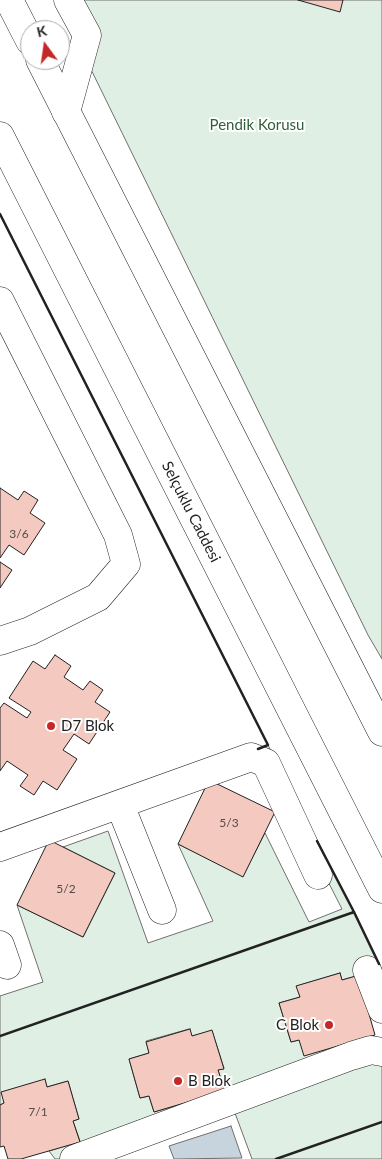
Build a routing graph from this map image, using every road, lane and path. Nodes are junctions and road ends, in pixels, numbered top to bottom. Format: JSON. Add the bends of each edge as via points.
{"nodes":[{"id":1,"x":9,"y":0,"type":"edge"},
{"id":2,"x":68,"y":0,"type":"edge"},
{"id":3,"x":20,"y":21,"type":"edge"},
{"id":4,"x":45,"y":70,"type":"edge"},
{"id":5,"x":66,"y":112,"type":"junction"},
{"id":6,"x":0,"y":136,"type":"edge"},
{"id":7,"x":0,"y":301,"type":"edge"},
{"id":8,"x":0,"y":641,"type":"edge"},
{"id":9,"x":379,"y":718,"type":"edge"},
{"id":10,"x":120,"y":805,"type":"junction"},
{"id":11,"x":0,"y":847,"type":"edge"},
{"id":12,"x":318,"y":875,"type":"dead end"},
{"id":13,"x":382,"y":889,"type":"edge"},
{"id":14,"x":162,"y":910,"type":"dead end"},
{"id":15,"x":367,"y":970,"type":"dead end"},
{"id":16,"x":382,"y":1009,"type":"edge"},
{"id":17,"x":382,"y":1052,"type":"edge"},
{"id":18,"x":74,"y":1159,"type":"edge"}],
"edges":[{"from":1,"to":3,"type":"main road"},
{"from":2,"to":5,"type":"main road","via":[[87,35]]},
{"from":4,"to":5,"type":"main road"},
{"from":5,"to":9,"type":"main road"},
{"from":6,"to":13,"type":"main road","name":"Selçuklu Caddesi"},
{"from":7,"to":8,"type":"main road","via":[[118,535],[126,564],[98,596],[30,631]]},
{"from":10,"to":11,"type":"main road"},
{"from":10,"to":12,"type":"main road","via":[[251,757],[266,763]]},
{"from":10,"to":14,"type":"main road"},
{"from":15,"to":16,"type":"main road"},
{"from":17,"to":18,"type":"main road","via":[[371,1050],[351,1056]]}]}
